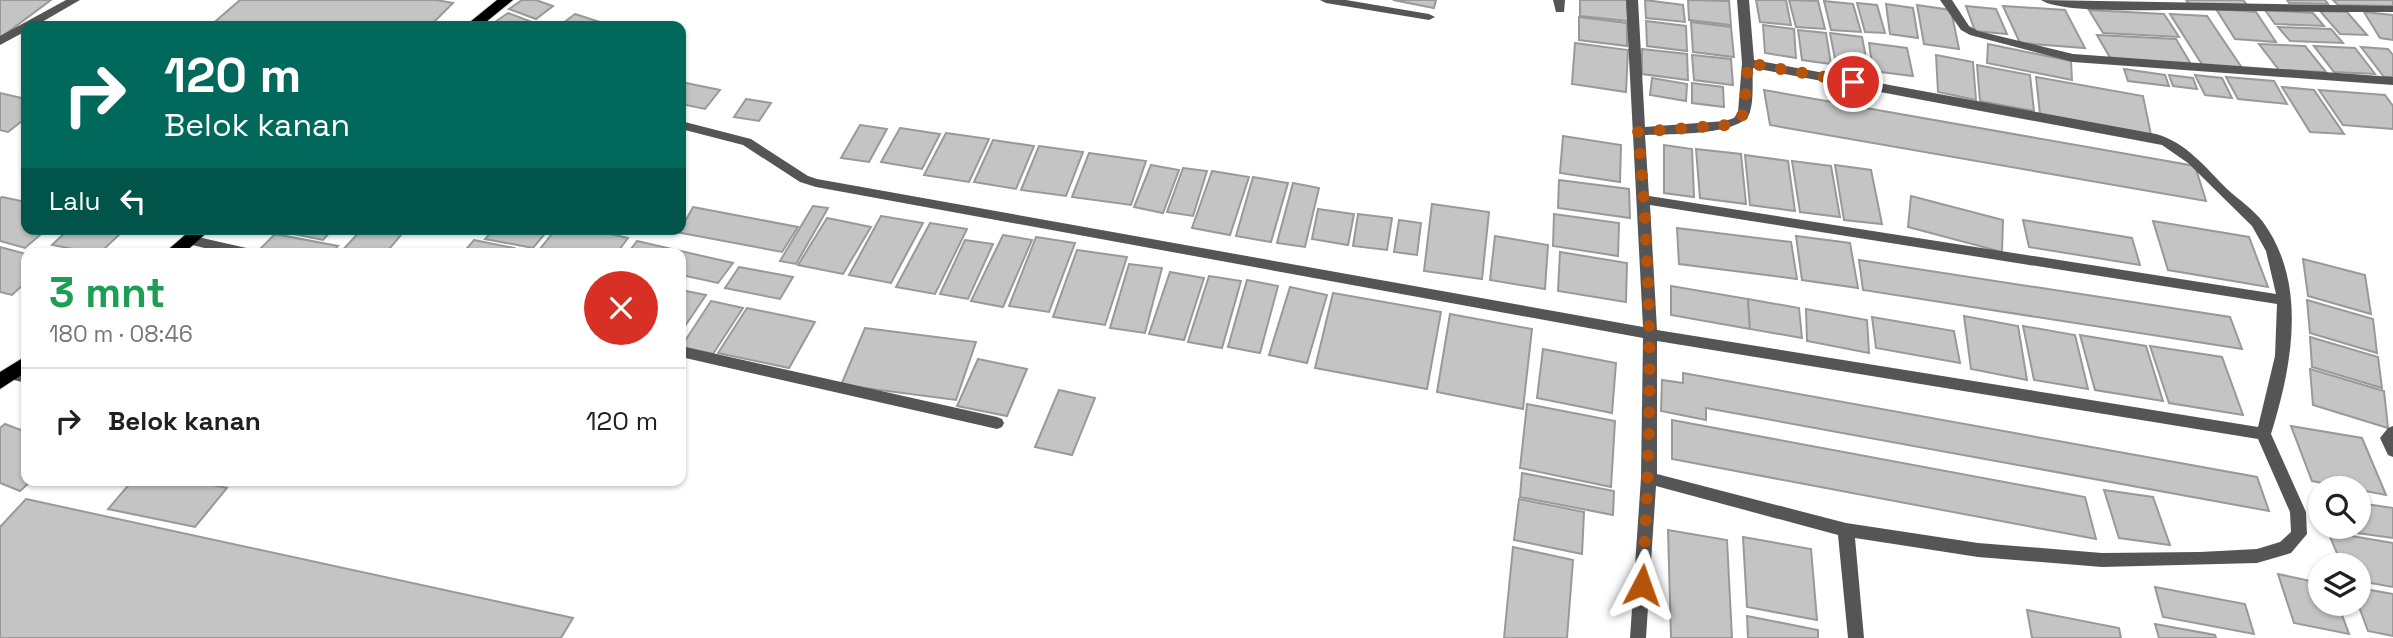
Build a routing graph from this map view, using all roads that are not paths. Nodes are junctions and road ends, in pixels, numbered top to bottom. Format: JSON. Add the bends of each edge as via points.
{"nodes":[{"id":1,"x":74,"y":0,"type":"edge"},
{"id":2,"x":506,"y":0,"type":"edge"},
{"id":3,"x":1326,"y":0,"type":"edge"},
{"id":4,"x":1632,"y":0,"type":"edge"},
{"id":5,"x":1743,"y":0,"type":"edge"},
{"id":6,"x":1946,"y":0,"type":"edge"},
{"id":7,"x":2047,"y":0,"type":"edge"},
{"id":8,"x":2393,"y":9,"type":"edge"},
{"id":9,"x":1429,"y":17,"type":"dead end"},
{"id":10,"x":37,"y":21,"type":"edge"},
{"id":11,"x":478,"y":21,"type":"edge"},
{"id":12,"x":21,"y":30,"type":"edge"},
{"id":13,"x":0,"y":41,"type":"edge"},
{"id":14,"x":1748,"y":63,"type":"junction"},
{"id":15,"x":2393,"y":81,"type":"edge"},
{"id":16,"x":686,"y":126,"type":"edge"},
{"id":17,"x":1638,"y":132,"type":"junction"},
{"id":18,"x":1645,"y":200,"type":"junction"},
{"id":19,"x":195,"y":235,"type":"edge"},
{"id":20,"x":199,"y":235,"type":"edge"},
{"id":21,"x":178,"y":248,"type":"edge"},
{"id":22,"x":234,"y":248,"type":"edge"},
{"id":23,"x":2283,"y":300,"type":"junction"},
{"id":24,"x":1650,"y":334,"type":"junction"},
{"id":25,"x":686,"y":352,"type":"edge"},
{"id":26,"x":997,"y":423,"type":"dead end"},
{"id":27,"x":2393,"y":432,"type":"edge"},
{"id":28,"x":2263,"y":434,"type":"junction"},
{"id":29,"x":2393,"y":451,"type":"edge"},
{"id":30,"x":1649,"y":478,"type":"junction"},
{"id":31,"x":1846,"y":530,"type":"junction"},
{"id":32,"x":1638,"y":638,"type":"edge"},
{"id":33,"x":1856,"y":638,"type":"edge"}],
"edges":[{"from":1,"to":10,"type":"street"},
{"from":2,"to":11,"type":"main road"},
{"from":3,"to":9,"type":"street"},
{"from":4,"to":17,"type":"street"},
{"from":5,"to":14,"type":"street"},
{"from":6,"to":15,"type":"street","via":[[1973,33],[2073,58]]},
{"from":7,"to":8,"type":"street","via":[[2132,6]]},
{"from":12,"to":13,"type":"street"},
{"from":14,"to":17,"type":"street","via":[[1744,113],[1738,121]]},
{"from":14,"to":23,"type":"street","via":[[2169,142],[2186,153],[2258,225],[2273,247],[2283,277]]},
{"from":16,"to":24,"type":"street","via":[[747,142],[816,183]]},
{"from":17,"to":18,"type":"street"},
{"from":18,"to":23,"type":"street"},
{"from":18,"to":24,"type":"street"},
{"from":19,"to":21,"type":"main road"},
{"from":20,"to":22,"type":"street"},
{"from":23,"to":28,"type":"street","via":[[2281,373]]},
{"from":24,"to":28,"type":"street"},
{"from":24,"to":30,"type":"street"},
{"from":25,"to":26,"type":"street"},
{"from":27,"to":29,"type":"street","via":[[2388,438]]},
{"from":28,"to":31,"type":"street","via":[[2298,512],[2299,534],[2285,548],[2257,556],[2102,560],[1978,550]]},
{"from":30,"to":31,"type":"street"},
{"from":30,"to":32,"type":"street"},
{"from":31,"to":33,"type":"street"}]}
